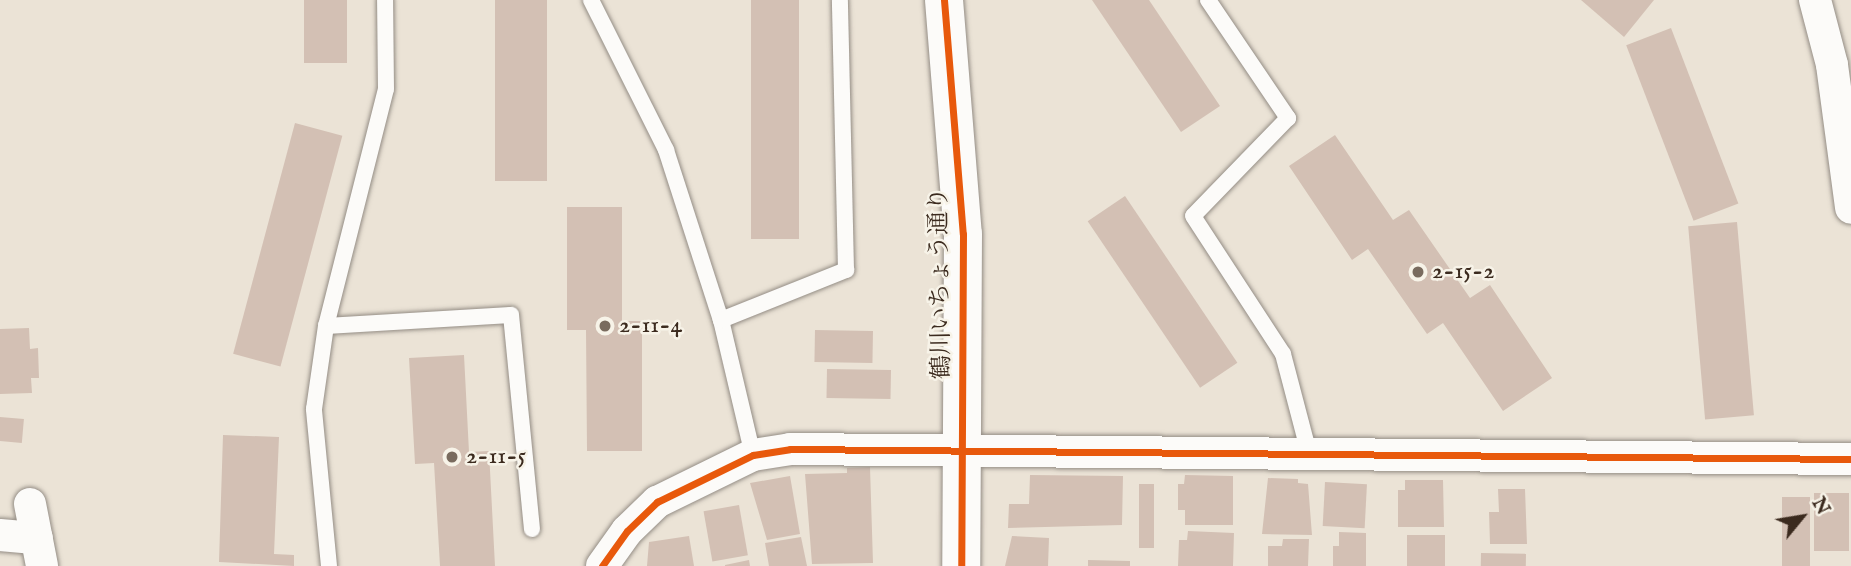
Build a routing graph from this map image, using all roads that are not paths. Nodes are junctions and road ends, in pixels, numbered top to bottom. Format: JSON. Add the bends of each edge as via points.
{"nodes":[{"id":1,"x":385,"y":0,"type":"edge"},
{"id":2,"x":590,"y":0,"type":"edge"},
{"id":3,"x":840,"y":0,"type":"edge"},
{"id":4,"x":944,"y":0,"type":"edge"},
{"id":5,"x":1208,"y":0,"type":"edge"},
{"id":6,"x":1815,"y":0,"type":"edge"},
{"id":7,"x":1851,"y":208,"type":"edge"},
{"id":8,"x":721,"y":320,"type":"junction"},
{"id":9,"x":326,"y":326,"type":"junction"},
{"id":10,"x":962,"y":450,"type":"junction"},
{"id":11,"x":1309,"y":453,"type":"junction"},
{"id":12,"x":753,"y":455,"type":"junction"},
{"id":13,"x":1851,"y":459,"type":"edge"},
{"id":14,"x":30,"y":503,"type":"dead end"},
{"id":15,"x":532,"y":529,"type":"dead end"},
{"id":16,"x":0,"y":535,"type":"edge"},
{"id":17,"x":40,"y":552,"type":"edge"},
{"id":18,"x":329,"y":566,"type":"edge"},
{"id":19,"x":602,"y":566,"type":"edge"},
{"id":20,"x":961,"y":566,"type":"edge"}],
"edges":[{"from":1,"to":9,"type":"lane","via":[[386,89]]},
{"from":2,"to":8,"type":"lane","via":[[666,150]]},
{"from":3,"to":8,"type":"lane","via":[[846,270]]},
{"from":4,"to":10,"type":"street","name":"鶴川いちょう通り","via":[[962,234]]},
{"from":5,"to":11,"type":"lane","via":[[1288,118],[1193,216],[1283,354]]},
{"from":6,"to":7,"type":"street","via":[[1832,65]]},
{"from":8,"to":12,"type":"lane"},
{"from":9,"to":15,"type":"lane","via":[[511,315]]},
{"from":9,"to":18,"type":"lane","via":[[314,409]]},
{"from":10,"to":11,"type":"street"},
{"from":10,"to":12,"type":"street","via":[[827,447]]},
{"from":10,"to":20,"type":"street","name":"鶴川いちょう通り"},
{"from":11,"to":13,"type":"street"},
{"from":12,"to":19,"type":"street","via":[[657,502],[627,531]]},
{"from":14,"to":17,"type":"street"},
{"from":16,"to":17,"type":"street"}]}
